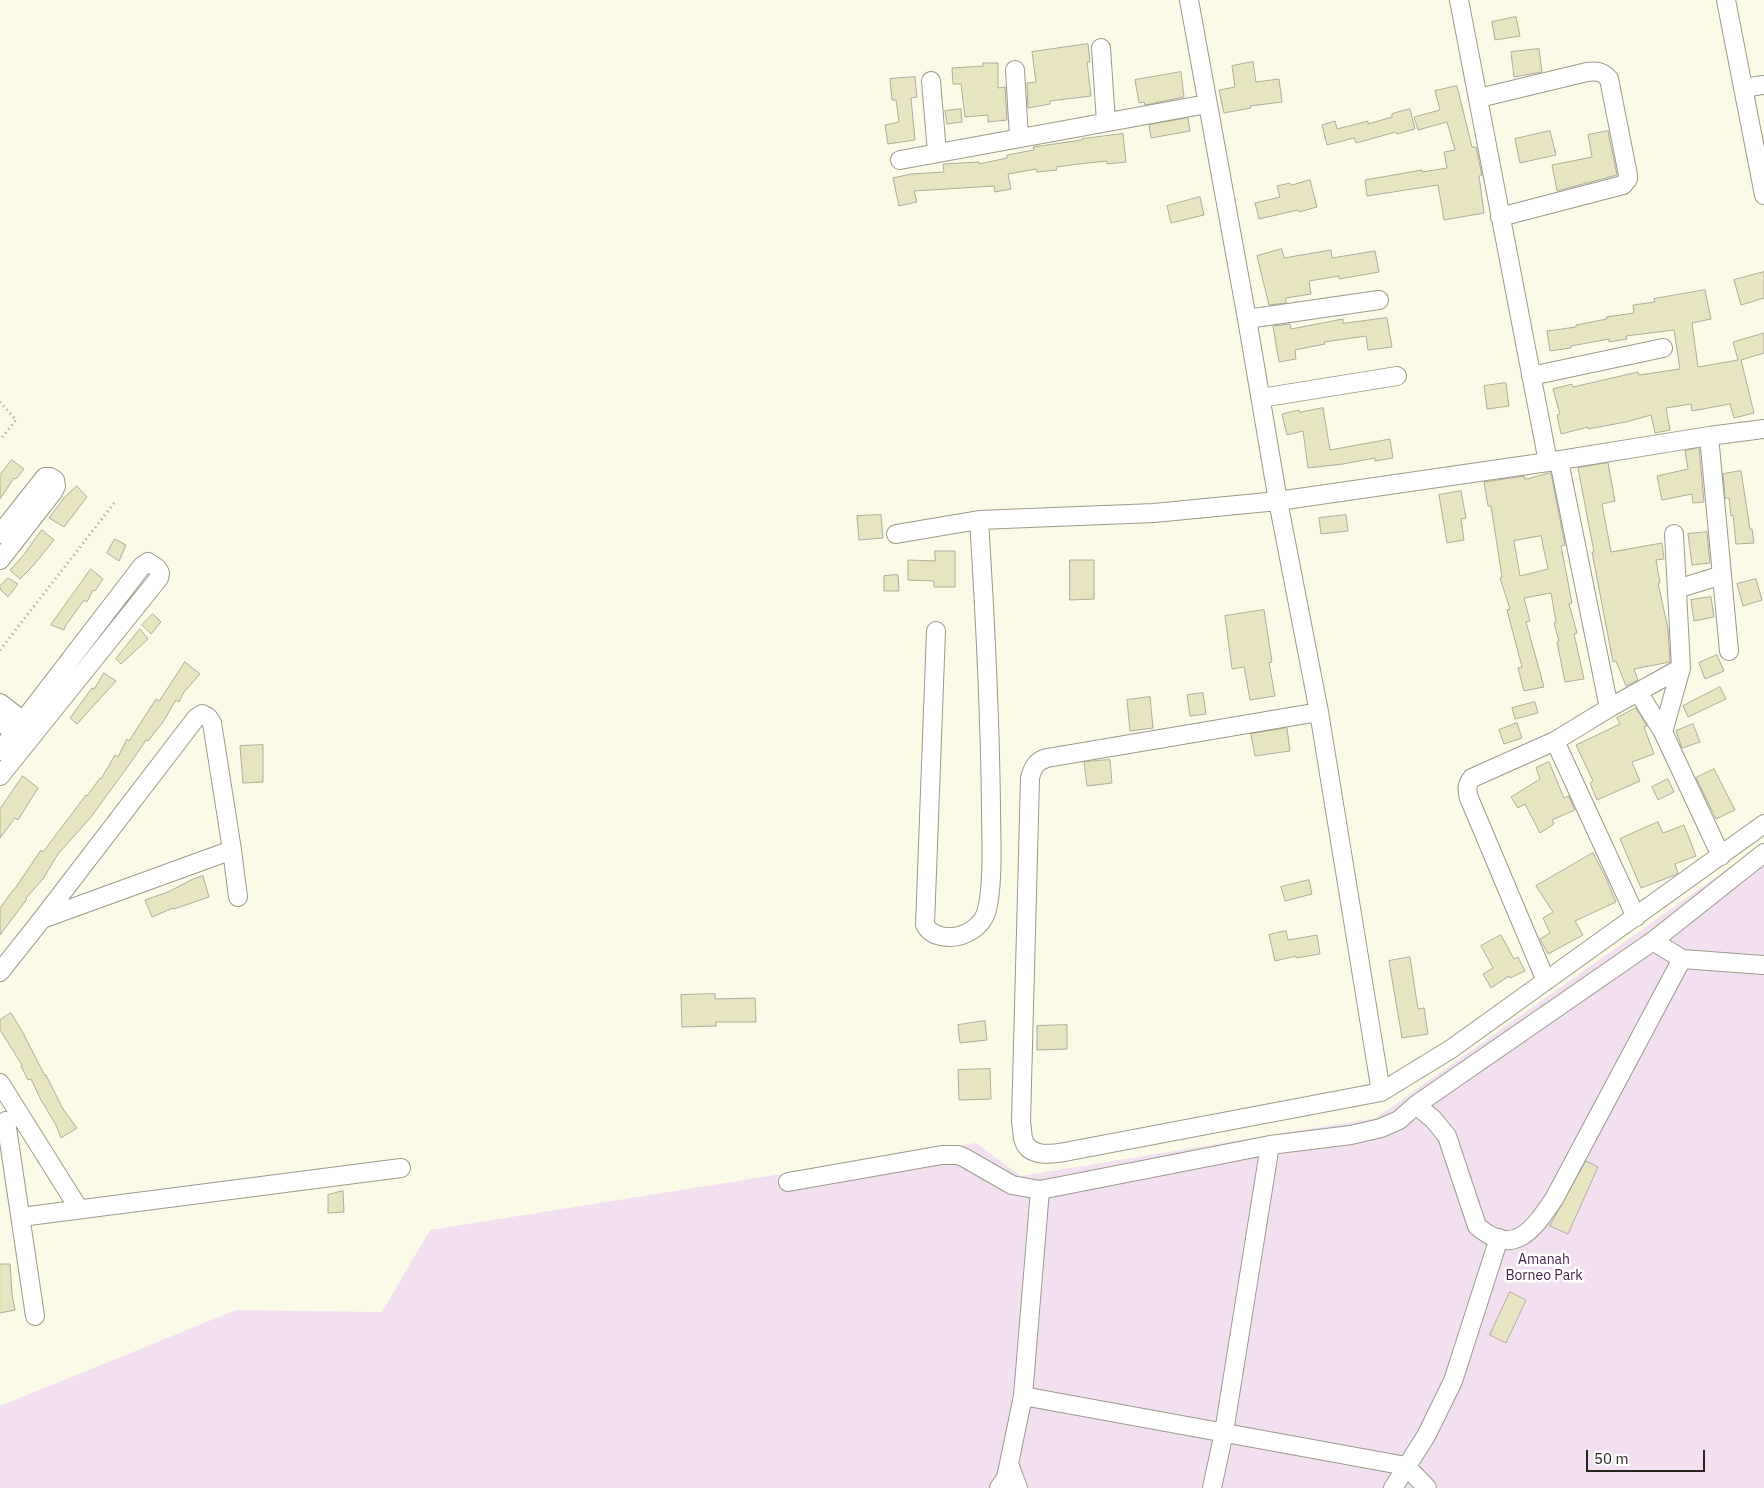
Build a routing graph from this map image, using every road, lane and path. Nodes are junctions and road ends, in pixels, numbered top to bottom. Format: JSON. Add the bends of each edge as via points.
{"nodes":[{"id":1,"x":1189,"y":0,"type":"edge"},
{"id":2,"x":1459,"y":0,"type":"edge"},
{"id":3,"x":1726,"y":0,"type":"edge"},
{"id":4,"x":1101,"y":48,"type":"dead end"},
{"id":5,"x":1015,"y":70,"type":"dead end"},
{"id":6,"x":931,"y":81,"type":"dead end"},
{"id":7,"x":1764,"y":85,"type":"edge"},
{"id":8,"x":1743,"y":88,"type":"junction"},
{"id":9,"x":1478,"y":98,"type":"junction"},
{"id":10,"x":1207,"y":104,"type":"junction"},
{"id":11,"x":1106,"y":122,"type":"junction"},
{"id":12,"x":1019,"y":138,"type":"junction"},
{"id":13,"x":936,"y":153,"type":"junction"},
{"id":14,"x":900,"y":160,"type":"dead end"},
{"id":15,"x":1764,"y":195,"type":"edge"},
{"id":16,"x":1500,"y":217,"type":"junction"},
{"id":17,"x":1379,"y":300,"type":"dead end"},
{"id":18,"x":1247,"y":319,"type":"junction"},
{"id":19,"x":1663,"y":348,"type":"dead end"},
{"id":20,"x":1397,"y":376,"type":"dead end"},
{"id":21,"x":1531,"y":376,"type":"junction"},
{"id":22,"x":1260,"y":398,"type":"junction"},
{"id":23,"x":0,"y":402,"type":"edge"},
{"id":24,"x":1764,"y":428,"type":"edge"},
{"id":25,"x":1708,"y":436,"type":"junction"},
{"id":26,"x":0,"y":440,"type":"edge"},
{"id":27,"x":1554,"y":461,"type":"junction"},
{"id":28,"x":1278,"y":501,"type":"junction"},
{"id":29,"x":115,"y":502,"type":"dead end"},
{"id":30,"x":980,"y":520,"type":"junction"},
{"id":31,"x":0,"y":534,"type":"edge"},
{"id":32,"x":896,"y":534,"type":"dead end"},
{"id":33,"x":1674,"y":534,"type":"dead end"},
{"id":34,"x":0,"y":560,"type":"edge"},
{"id":35,"x":1722,"y":575,"type":"junction"},
{"id":36,"x":1677,"y":589,"type":"junction"},
{"id":37,"x":936,"y":631,"type":"dead end"},
{"id":38,"x":0,"y":650,"type":"edge"},
{"id":39,"x":1729,"y":651,"type":"dead end"},
{"id":40,"x":1681,"y":668,"type":"junction"},
{"id":41,"x":1638,"y":692,"type":"junction"},
{"id":42,"x":0,"y":702,"type":"edge"},
{"id":43,"x":1609,"y":708,"type":"junction"},
{"id":44,"x":1318,"y":712,"type":"junction"},
{"id":45,"x":0,"y":721,"type":"edge"},
{"id":46,"x":25,"y":731,"type":"junction"},
{"id":47,"x":1663,"y":732,"type":"junction"},
{"id":48,"x":1555,"y":741,"type":"junction"},
{"id":49,"x":0,"y":751,"type":"edge"},
{"id":50,"x":0,"y":776,"type":"edge"},
{"id":51,"x":1764,"y":824,"type":"edge"},
{"id":52,"x":232,"y":850,"type":"junction"},
{"id":53,"x":1764,"y":853,"type":"edge"},
{"id":54,"x":1721,"y":856,"type":"junction"},
{"id":55,"x":238,"y":898,"type":"dead end"},
{"id":56,"x":1636,"y":917,"type":"junction"},
{"id":57,"x":42,"y":920,"type":"junction"},
{"id":58,"x":1653,"y":941,"type":"junction"},
{"id":59,"x":1682,"y":959,"type":"junction"},
{"id":60,"x":1764,"y":965,"type":"edge"},
{"id":61,"x":0,"y":972,"type":"edge"},
{"id":62,"x":1546,"y":980,"type":"junction"},
{"id":63,"x":0,"y":1083,"type":"edge"},
{"id":64,"x":1381,"y":1092,"type":"junction"},
{"id":65,"x":1416,"y":1106,"type":"junction"},
{"id":66,"x":3,"y":1121,"type":"edge"},
{"id":67,"x":24,"y":1121,"type":"junction"},
{"id":68,"x":1270,"y":1145,"type":"junction"},
{"id":69,"x":401,"y":1168,"type":"dead end"},
{"id":70,"x":788,"y":1182,"type":"dead end"},
{"id":71,"x":1040,"y":1190,"type":"junction"},
{"id":72,"x":79,"y":1209,"type":"junction"},
{"id":73,"x":21,"y":1218,"type":"junction"},
{"id":74,"x":1499,"y":1238,"type":"junction"},
{"id":75,"x":35,"y":1316,"type":"dead end"},
{"id":76,"x":1023,"y":1396,"type":"junction"},
{"id":77,"x":1224,"y":1432,"type":"junction"},
{"id":78,"x":1009,"y":1464,"type":"junction"},
{"id":79,"x":1406,"y":1466,"type":"junction"},
{"id":80,"x":999,"y":1488,"type":"edge"},
{"id":81,"x":1018,"y":1488,"type":"edge"},
{"id":82,"x":1212,"y":1488,"type":"edge"},
{"id":83,"x":1393,"y":1488,"type":"edge"},
{"id":84,"x":1427,"y":1488,"type":"edge"}],
"edges":[{"from":1,"to":10,"type":"street"},
{"from":2,"to":9,"type":"street"},
{"from":3,"to":8,"type":"street"},
{"from":4,"to":11,"type":"street"},
{"from":5,"to":12,"type":"street"},
{"from":6,"to":13,"type":"street"},
{"from":7,"to":8,"type":"street"},
{"from":8,"to":15,"type":"street"},
{"from":9,"to":16,"type":"street"},
{"from":9,"to":16,"type":"street","via":[[1587,72],[1601,72],[1609,79],[1628,175],[1623,185]]},
{"from":10,"to":11,"type":"street"},
{"from":10,"to":18,"type":"street"},
{"from":11,"to":12,"type":"street"},
{"from":12,"to":13,"type":"street"},
{"from":13,"to":14,"type":"street"},
{"from":16,"to":21,"type":"street"},
{"from":17,"to":18,"type":"street"},
{"from":18,"to":22,"type":"street"},
{"from":19,"to":21,"type":"street"},
{"from":20,"to":22,"type":"street"},
{"from":21,"to":27,"type":"street"},
{"from":22,"to":28,"type":"street"},
{"from":23,"to":26,"type":"path","via":[[16,420]]},
{"from":24,"to":25,"type":"street"},
{"from":25,"to":27,"type":"street"},
{"from":25,"to":35,"type":"street"},
{"from":27,"to":28,"type":"street"},
{"from":27,"to":43,"type":"street"},
{"from":28,"to":30,"type":"street","via":[[1154,513]]},
{"from":28,"to":44,"type":"street"},
{"from":29,"to":38,"type":"path"},
{"from":30,"to":32,"type":"street"},
{"from":30,"to":37,"type":"street","via":[[991,768],[990,887],[985,914],[975,928],[965,935],[952,937],[929,932],[925,924]]},
{"from":31,"to":34,"type":"street","via":[[45,477],[55,480],[53,492]]},
{"from":33,"to":36,"type":"street"},
{"from":35,"to":36,"type":"street"},
{"from":35,"to":39,"type":"street"},
{"from":36,"to":40,"type":"street"},
{"from":40,"to":41,"type":"street"},
{"from":40,"to":47,"type":"street"},
{"from":41,"to":43,"type":"street"},
{"from":41,"to":47,"type":"street"},
{"from":42,"to":46,"type":"street"},
{"from":43,"to":48,"type":"street"},
{"from":44,"to":64,"type":"street"},
{"from":44,"to":64,"type":"street","via":[[1047,758],[1039,760],[1032,769],[1023,1138],[1032,1150],[1052,1154]]},
{"from":45,"to":46,"type":"street"},
{"from":46,"to":46,"type":"street","via":[[142,566],[148,562],[157,568],[159,578]]},
{"from":46,"to":49,"type":"street"},
{"from":46,"to":50,"type":"street"},
{"from":47,"to":54,"type":"street"},
{"from":48,"to":56,"type":"street"},
{"from":48,"to":62,"type":"street","via":[[1472,778],[1467,789]]},
{"from":51,"to":54,"type":"street"},
{"from":52,"to":55,"type":"street"},
{"from":52,"to":57,"type":"street"},
{"from":52,"to":57,"type":"street","via":[[212,723],[202,714]]},
{"from":53,"to":58,"type":"street"},
{"from":54,"to":56,"type":"street"},
{"from":56,"to":62,"type":"street"},
{"from":57,"to":61,"type":"street"},
{"from":58,"to":59,"type":"street"},
{"from":58,"to":65,"type":"street"},
{"from":59,"to":60,"type":"street"},
{"from":59,"to":74,"type":"street","via":[[1554,1199],[1526,1235],[1513,1240]]},
{"from":62,"to":64,"type":"street","via":[[1451,1049]]},
{"from":63,"to":67,"type":"street"},
{"from":65,"to":68,"type":"street","via":[[1399,1120],[1381,1128]]},
{"from":65,"to":74,"type":"street","via":[[1448,1136],[1477,1226],[1488,1236]]},
{"from":66,"to":67,"type":"street"},
{"from":66,"to":73,"type":"street"},
{"from":67,"to":72,"type":"street"},
{"from":68,"to":71,"type":"street"},
{"from":68,"to":77,"type":"street"},
{"from":69,"to":72,"type":"street"},
{"from":70,"to":71,"type":"street","via":[[942,1154],[965,1158],[1012,1185]]},
{"from":71,"to":76,"type":"street"},
{"from":72,"to":73,"type":"street"},
{"from":73,"to":75,"type":"street"},
{"from":74,"to":79,"type":"street","via":[[1453,1381],[1426,1436]]},
{"from":76,"to":77,"type":"street"},
{"from":76,"to":78,"type":"street"},
{"from":77,"to":79,"type":"street"},
{"from":77,"to":82,"type":"street"},
{"from":78,"to":80,"type":"street","via":[[1006,1478]]},
{"from":78,"to":81,"type":"street"},
{"from":79,"to":83,"type":"street"},
{"from":79,"to":84,"type":"street"}]}
